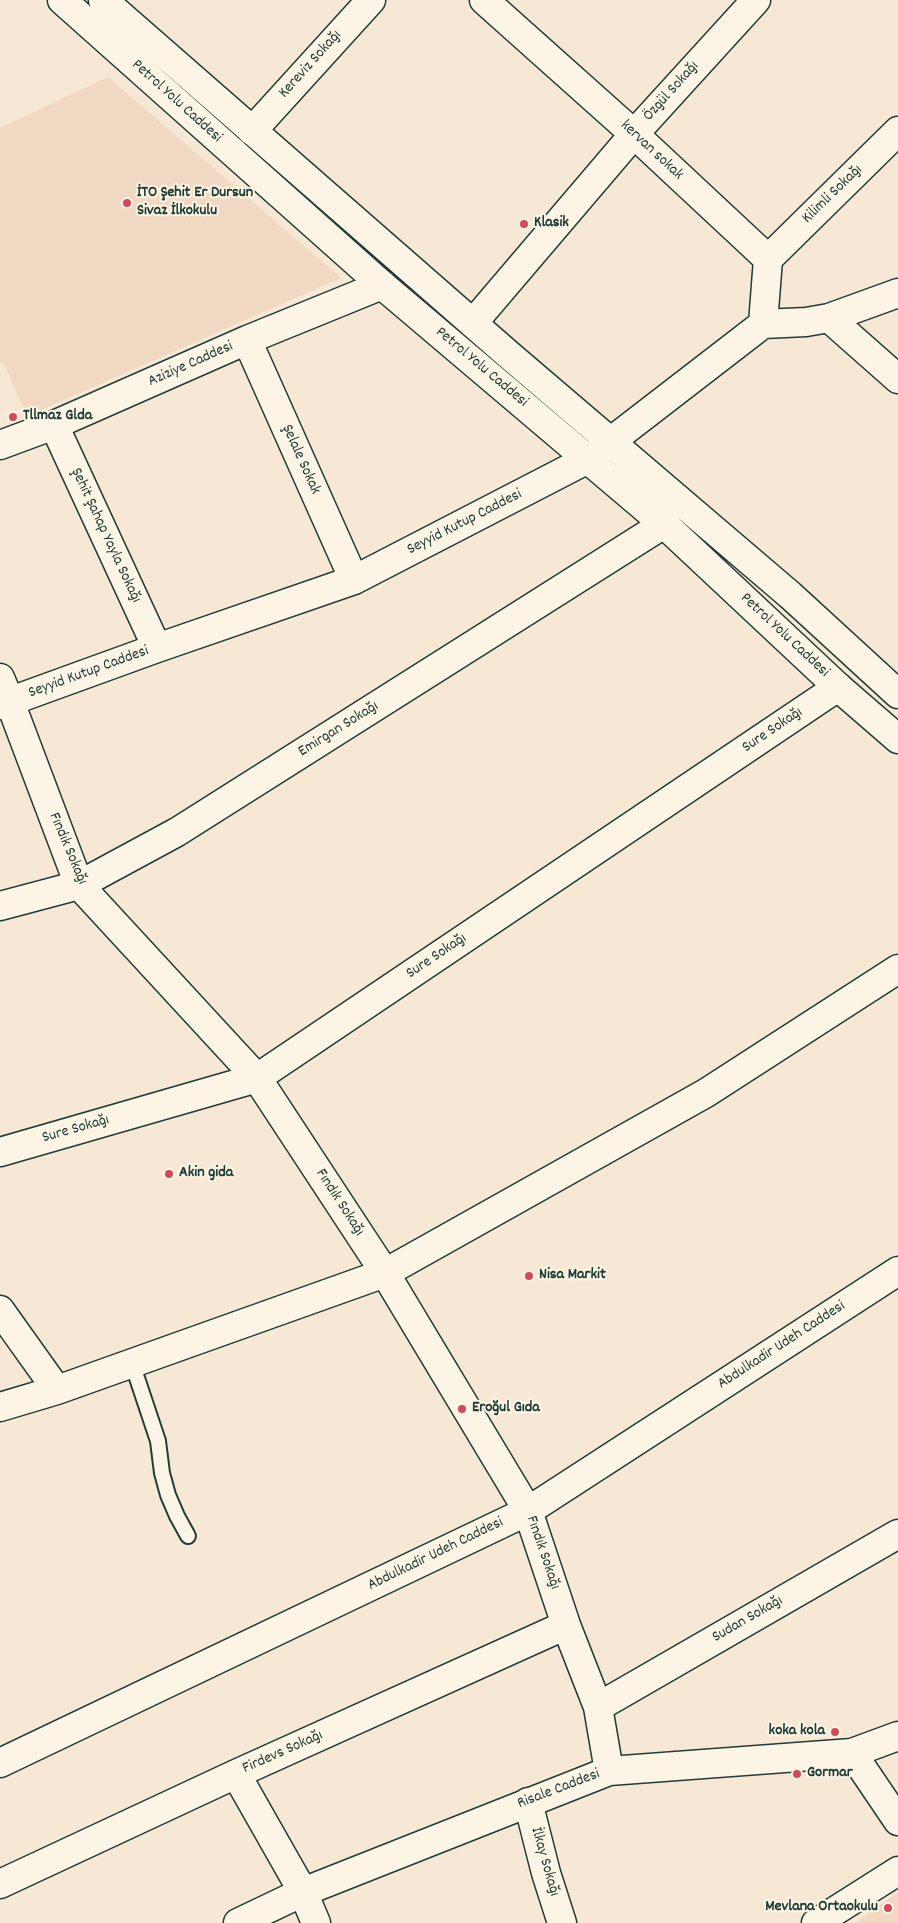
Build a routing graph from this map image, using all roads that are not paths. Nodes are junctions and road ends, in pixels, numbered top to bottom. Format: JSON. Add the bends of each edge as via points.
{"nodes":[{"id":1,"x":62,"y":0,"type":"edge"},
{"id":2,"x":103,"y":0,"type":"edge"},
{"id":3,"x":371,"y":0,"type":"edge"},
{"id":4,"x":484,"y":0,"type":"edge"},
{"id":5,"x":756,"y":0,"type":"edge"},
{"id":6,"x":252,"y":131,"type":"junction"},
{"id":7,"x":898,"y":132,"type":"edge"},
{"id":8,"x":634,"y":134,"type":"junction"},
{"id":9,"x":768,"y":259,"type":"junction"},
{"id":10,"x":382,"y":285,"type":"junction"},
{"id":11,"x":898,"y":293,"type":"edge"},
{"id":12,"x":829,"y":318,"type":"junction"},
{"id":13,"x":473,"y":323,"type":"junction"},
{"id":14,"x":763,"y":324,"type":"junction"},
{"id":15,"x":247,"y":340,"type":"junction"},
{"id":16,"x":898,"y":379,"type":"edge"},
{"id":17,"x":54,"y":425,"type":"junction"},
{"id":18,"x":611,"y":442,"type":"junction"},
{"id":19,"x":0,"y":445,"type":"edge"},
{"id":20,"x":588,"y":459,"type":"junction"},
{"id":21,"x":664,"y":524,"type":"junction"},
{"id":22,"x":354,"y":580,"type":"junction"},
{"id":23,"x":157,"y":648,"type":"junction"},
{"id":24,"x":838,"y":687,"type":"junction"},
{"id":25,"x":898,"y":694,"type":"edge"},
{"id":26,"x":4,"y":695,"type":"edge"},
{"id":27,"x":898,"y":739,"type":"edge"},
{"id":28,"x":79,"y":885,"type":"junction"},
{"id":29,"x":0,"y":906,"type":"edge"},
{"id":30,"x":898,"y":969,"type":"edge"},
{"id":31,"x":257,"y":1078,"type":"junction"},
{"id":32,"x":0,"y":1152,"type":"edge"},
{"id":33,"x":898,"y":1271,"type":"edge"},
{"id":34,"x":385,"y":1273,"type":"junction"},
{"id":35,"x":0,"y":1310,"type":"edge"},
{"id":36,"x":132,"y":1363,"type":"junction"},
{"id":37,"x":57,"y":1390,"type":"junction"},
{"id":38,"x":0,"y":1407,"type":"edge"},
{"id":39,"x":528,"y":1511,"type":"junction"},
{"id":40,"x":898,"y":1534,"type":"edge"},
{"id":41,"x":188,"y":1536,"type":"dead end"},
{"id":42,"x":566,"y":1625,"type":"junction"},
{"id":43,"x":598,"y":1707,"type":"junction"},
{"id":44,"x":898,"y":1736,"type":"edge"},
{"id":45,"x":852,"y":1753,"type":"junction"},
{"id":46,"x":0,"y":1762,"type":"edge"},
{"id":47,"x":609,"y":1771,"type":"junction"},
{"id":48,"x":236,"y":1774,"type":"junction"},
{"id":49,"x":528,"y":1802,"type":"junction"},
{"id":50,"x":898,"y":1821,"type":"edge"},
{"id":51,"x":898,"y":1871,"type":"edge"},
{"id":52,"x":0,"y":1884,"type":"edge"},
{"id":53,"x":303,"y":1892,"type":"junction"},
{"id":54,"x":238,"y":1923,"type":"edge"},
{"id":55,"x":316,"y":1923,"type":"edge"},
{"id":56,"x":562,"y":1923,"type":"edge"},
{"id":57,"x":816,"y":1923,"type":"edge"}],
"edges":[{"from":1,"to":10,"type":"street","name":"Petrol Yolu Caddesi"},
{"from":2,"to":6,"type":"street","name":"Petrol Yolu Caddesi"},
{"from":3,"to":6,"type":"street","name":"Kereviz Sokağı"},
{"from":4,"to":8,"type":"street","name":"kervan sokak"},
{"from":5,"to":8,"type":"street","name":"Özgül Sokağı"},
{"from":6,"to":13,"type":"street","name":"Petrol Yolu Caddesi"},
{"from":7,"to":9,"type":"street","name":"Kilimli Sokağı"},
{"from":8,"to":9,"type":"street","name":"kervan sokak"},
{"from":8,"to":13,"type":"street","name":"Özgül Sokağı"},
{"from":9,"to":14,"type":"street"},
{"from":10,"to":15,"type":"street","name":"Aziziye Caddesi"},
{"from":10,"to":20,"type":"street","name":"Petrol Yolu Caddesi"},
{"from":11,"to":12,"type":"street"},
{"from":12,"to":14,"type":"street"},
{"from":12,"to":16,"type":"street"},
{"from":13,"to":18,"type":"street","name":"Petrol Yolu Caddesi"},
{"from":14,"to":18,"type":"street","name":"Seyyid Kutup Caddesi"},
{"from":15,"to":17,"type":"street","name":"Aziziye Caddesi"},
{"from":15,"to":22,"type":"street","name":"Şelale Sokak"},
{"from":17,"to":19,"type":"street","name":"Aziziye Caddesi"},
{"from":17,"to":23,"type":"street","name":"Şehit Şahap Yayla Sokağı"},
{"from":18,"to":20,"type":"street","name":"Seyyid Kutup Caddesi"},
{"from":18,"to":25,"type":"street","name":"Petrol Yolu Caddesi","via":[[790,595]]},
{"from":20,"to":21,"type":"street","name":"Petrol Yolu Caddesi"},
{"from":20,"to":22,"type":"street","name":"Seyyid Kutup Caddesi"},
{"from":21,"to":24,"type":"street","name":"Petrol Yolu Caddesi"},
{"from":21,"to":28,"type":"street","name":"Emirgan Sokağı","via":[[177,832]]},
{"from":22,"to":23,"type":"street","name":"Seyyid Kutup Caddesi"},
{"from":23,"to":26,"type":"street","name":"Seyyid Kutup Caddesi"},
{"from":24,"to":27,"type":"street","name":"Petrol Yolu Caddesi"},
{"from":24,"to":31,"type":"street","name":"Sure Sokağı"},
{"from":26,"to":28,"type":"street","name":"Fındık Sokağı"},
{"from":28,"to":29,"type":"street","name":"Emirgan Sokağı"},
{"from":28,"to":31,"type":"street","name":"Fındık Sokağı"},
{"from":30,"to":34,"type":"street","via":[[706,1093]]},
{"from":31,"to":32,"type":"street","name":"Sure Sokağı"},
{"from":31,"to":34,"type":"street","name":"Fındık Sokağı"},
{"from":33,"to":39,"type":"street","name":"Abdulkadir Udeh Caddesi"},
{"from":34,"to":36,"type":"street"},
{"from":34,"to":39,"type":"street","name":"Fındık Sokağı"},
{"from":35,"to":37,"type":"street"},
{"from":36,"to":37,"type":"street"},
{"from":36,"to":41,"type":"lane","via":[[158,1441],[168,1495]]},
{"from":37,"to":38,"type":"street"},
{"from":39,"to":42,"type":"street","name":"Fındık Sokağı"},
{"from":39,"to":46,"type":"street","name":"Abdulkadir Udeh Caddesi"},
{"from":40,"to":43,"type":"street","name":"Sudan Sokağı"},
{"from":42,"to":43,"type":"street","name":"Fındık Sokağı"},
{"from":42,"to":48,"type":"street","name":"Firdevs Sokağı"},
{"from":43,"to":47,"type":"street","name":"Fındık Sokağı"},
{"from":44,"to":45,"type":"street","name":"Risale Caddesi"},
{"from":45,"to":47,"type":"street","name":"Risale Caddesi"},
{"from":45,"to":50,"type":"street"},
{"from":47,"to":49,"type":"street","name":"Risale Caddesi"},
{"from":48,"to":52,"type":"street","name":"Firdevs Sokağı"},
{"from":48,"to":53,"type":"street"},
{"from":49,"to":53,"type":"street","name":"Risale Caddesi"},
{"from":49,"to":56,"type":"street","name":"İlkay Sokağı"},
{"from":51,"to":57,"type":"street"},
{"from":53,"to":54,"type":"street","name":"Risale Caddesi"},
{"from":53,"to":55,"type":"street"}]}
